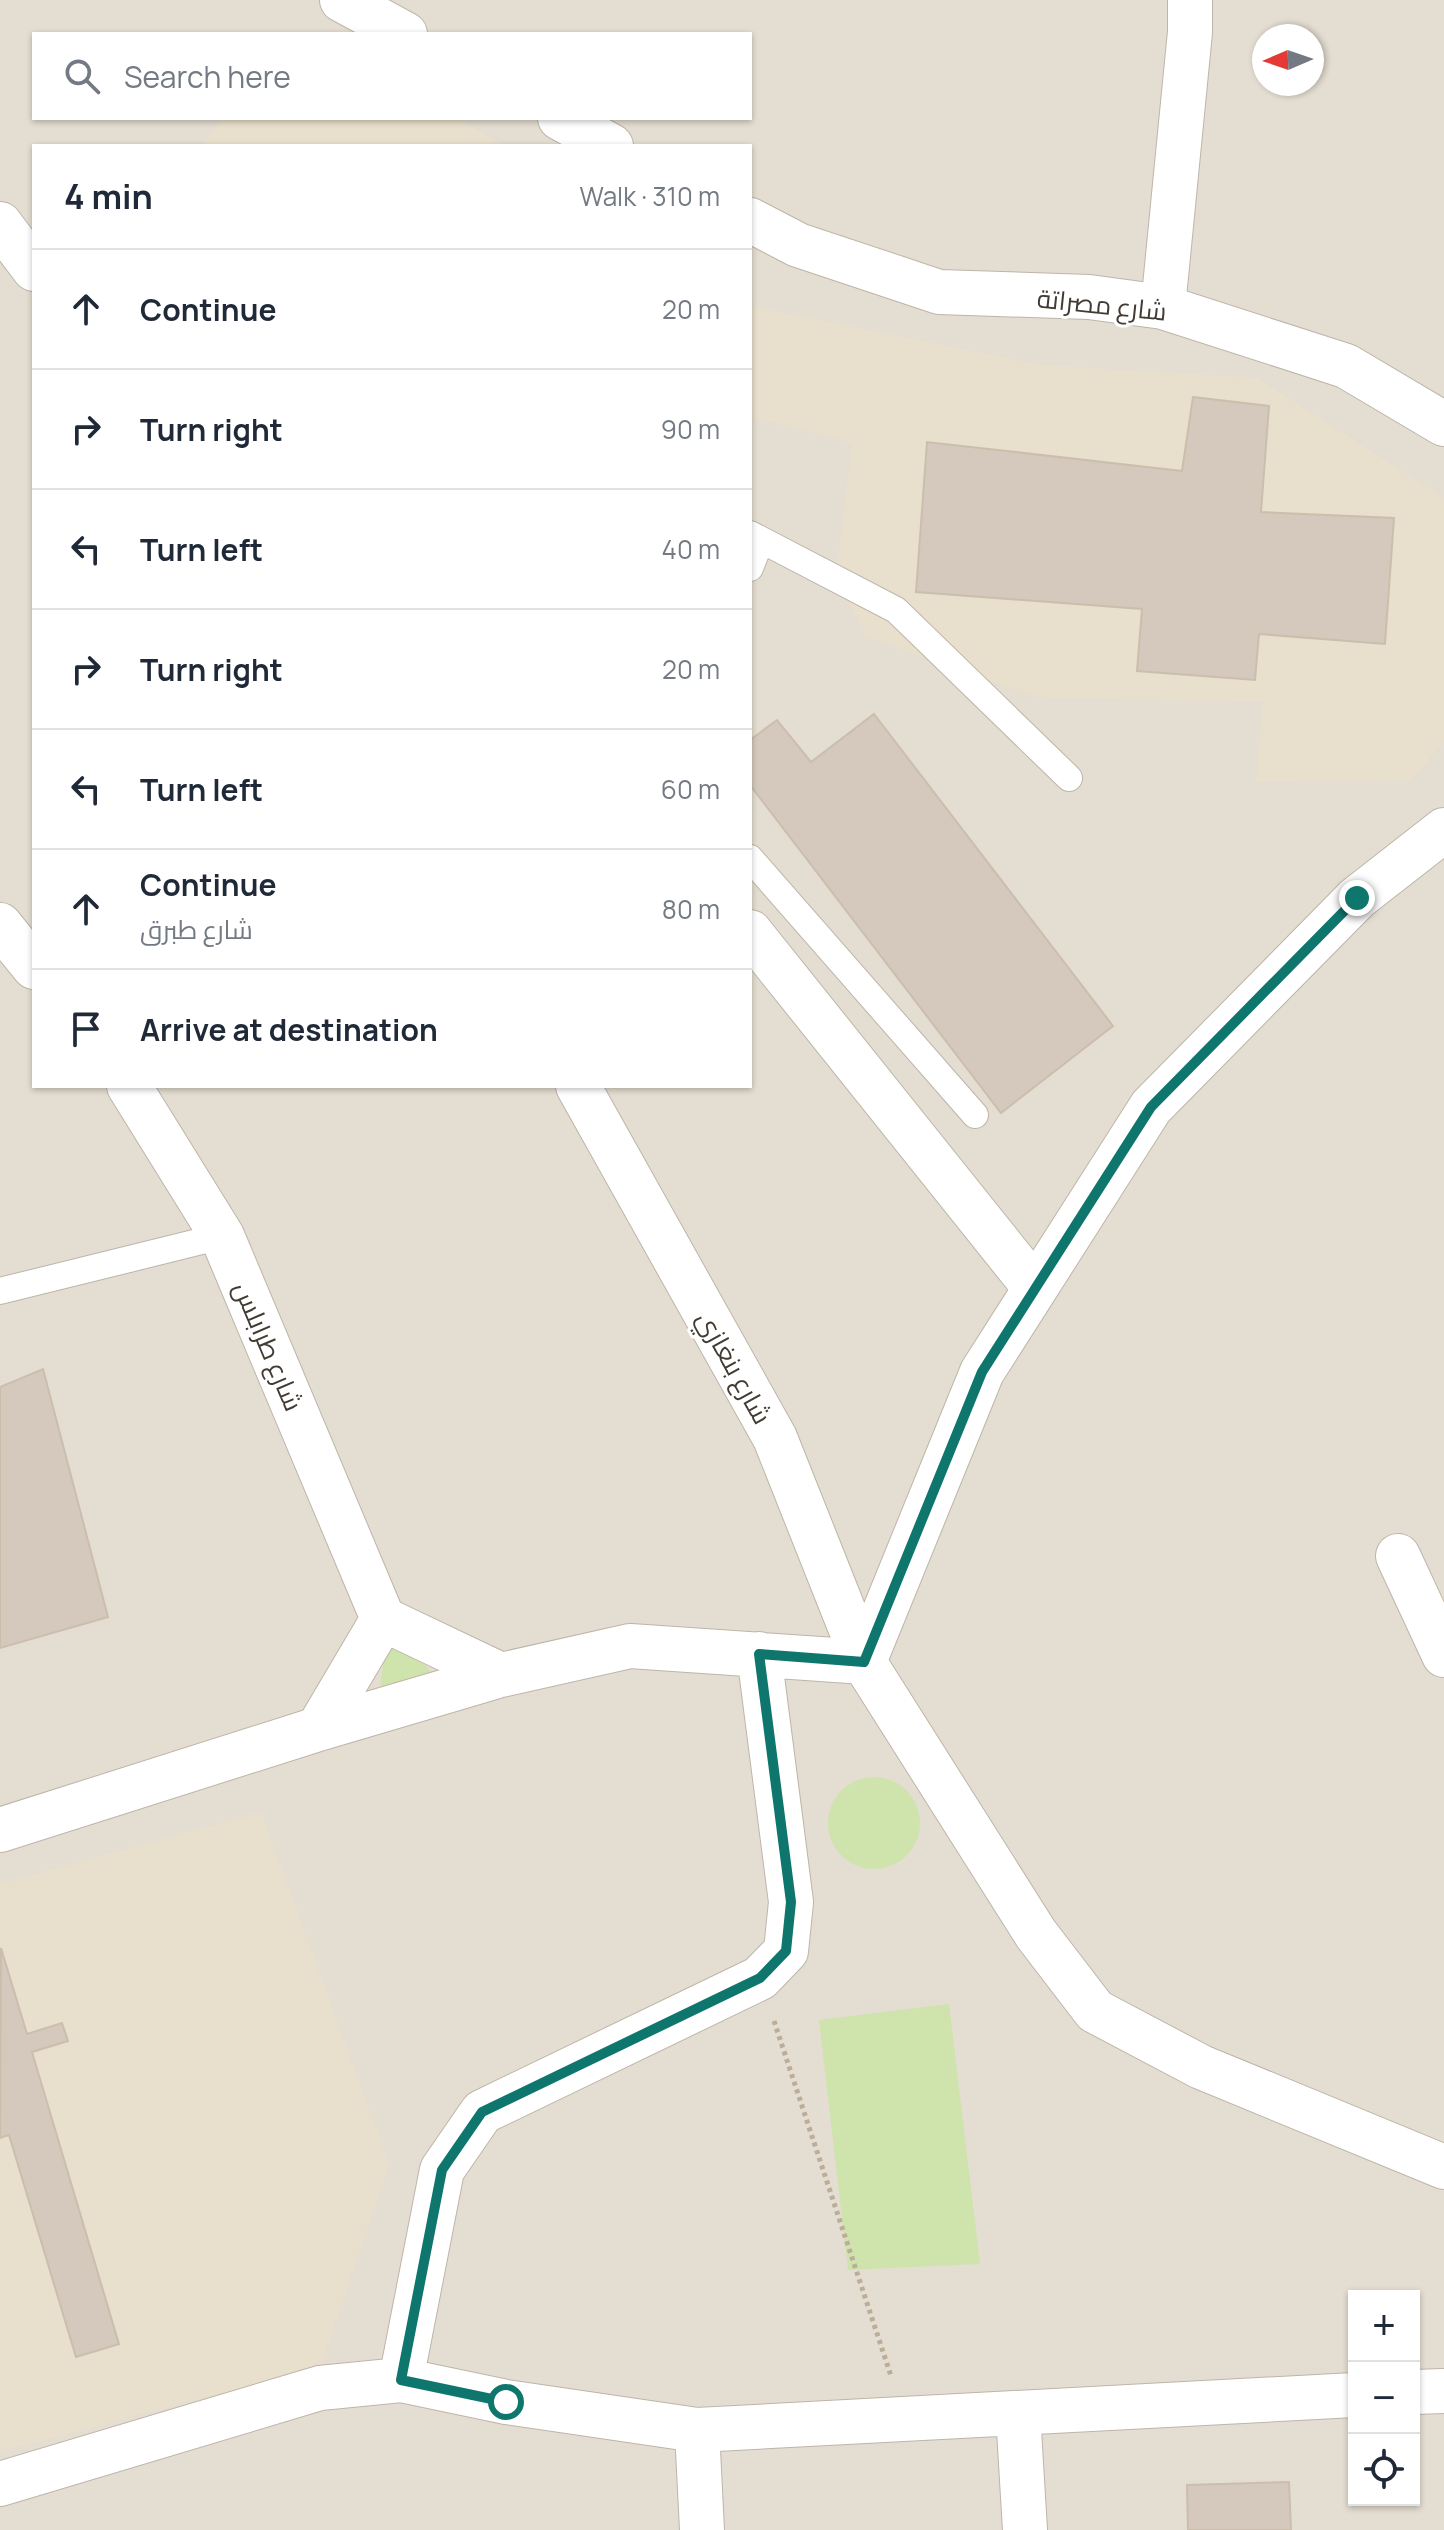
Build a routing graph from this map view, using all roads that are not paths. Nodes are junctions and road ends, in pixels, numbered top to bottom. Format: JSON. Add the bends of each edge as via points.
{"nodes":[{"id":1,"x":342,"y":0,"type":"edge"},
{"id":2,"x":1190,"y":0,"type":"edge"},
{"id":3,"x":401,"y":32,"type":"edge"},
{"id":4,"x":564,"y":120,"type":"edge"},
{"id":5,"x":607,"y":144,"type":"edge"},
{"id":6,"x":752,"y":221,"type":"edge"},
{"id":7,"x":0,"y":224,"type":"edge"},
{"id":8,"x":32,"y":266,"type":"edge"},
{"id":9,"x":1163,"y":307,"type":"junction"},
{"id":10,"x":1444,"y":424,"type":"edge"},
{"id":11,"x":756,"y":537,"type":"edge"},
{"id":12,"x":752,"y":558,"type":"edge"},
{"id":13,"x":1069,"y":778,"type":"dead end"},
{"id":14,"x":1444,"y":830,"type":"edge"},
{"id":15,"x":752,"y":860,"type":"edge"},
{"id":16,"x":0,"y":925,"type":"edge"},
{"id":17,"x":752,"y":934,"type":"edge"},
{"id":18,"x":32,"y":965,"type":"edge"},
{"id":19,"x":130,"y":1088,"type":"edge"},
{"id":20,"x":579,"y":1088,"type":"edge"},
{"id":21,"x":975,"y":1115,"type":"dead end"},
{"id":22,"x":222,"y":1236,"type":"junction"},
{"id":23,"x":1035,"y":1288,"type":"junction"},
{"id":24,"x":0,"y":1291,"type":"edge"},
{"id":25,"x":1398,"y":1556,"type":"dead end"},
{"id":26,"x":383,"y":1619,"type":"junction"},
{"id":27,"x":759,"y":1654,"type":"junction"},
{"id":28,"x":1444,"y":1655,"type":"edge"},
{"id":29,"x":864,"y":1662,"type":"junction"},
{"id":30,"x":501,"y":1675,"type":"junction"},
{"id":31,"x":318,"y":1729,"type":"junction"},
{"id":32,"x":0,"y":1830,"type":"edge"},
{"id":33,"x":1444,"y":2167,"type":"edge"},
{"id":34,"x":401,"y":2380,"type":"junction"},
{"id":35,"x":1444,"y":2391,"type":"edge"},
{"id":36,"x":1420,"y":2392,"type":"edge"},
{"id":37,"x":1348,"y":2395,"type":"edge"},
{"id":38,"x":1018,"y":2413,"type":"junction"},
{"id":39,"x":697,"y":2430,"type":"junction"},
{"id":40,"x":0,"y":2484,"type":"edge"},
{"id":41,"x":702,"y":2530,"type":"edge"},
{"id":42,"x":1025,"y":2530,"type":"edge"}],
"edges":[{"from":1,"to":3,"type":"street"},
{"from":2,"to":9,"type":"street"},
{"from":4,"to":5,"type":"street"},
{"from":6,"to":9,"type":"street","name":"شارع مصراتة","via":[[798,245],[939,292],[1089,297]]},
{"from":7,"to":8,"type":"street"},
{"from":9,"to":10,"type":"street","name":"شارع مصراتة","via":[[1346,366]]},
{"from":11,"to":12,"type":"lane"},
{"from":11,"to":13,"type":"lane","via":[[896,610]]},
{"from":14,"to":23,"type":"street","via":[[1357,898],[1151,1107]]},
{"from":15,"to":21,"type":"lane"},
{"from":16,"to":18,"type":"street"},
{"from":17,"to":23,"type":"street"},
{"from":19,"to":22,"type":"street","name":"شارع طرابلس"},
{"from":20,"to":29,"type":"street","name":"شارع بنغازي","via":[[775,1438]]},
{"from":22,"to":24,"type":"lane"},
{"from":22,"to":26,"type":"street","name":"شارع طرابلس"},
{"from":23,"to":29,"type":"street","via":[[982,1372]]},
{"from":25,"to":28,"type":"street"},
{"from":26,"to":30,"type":"street"},
{"from":26,"to":31,"type":"street"},
{"from":27,"to":29,"type":"street"},
{"from":27,"to":30,"type":"street","via":[[630,1646]]},
{"from":27,"to":34,"type":"street","via":[[791,1902],[786,1951],[760,1978],[482,2112],[442,2170]]},
{"from":29,"to":33,"type":"street","name":"شارع بنغازي","via":[[1036,1934],[1095,2011],[1201,2067]]},
{"from":30,"to":31,"type":"street"},
{"from":31,"to":32,"type":"street"},
{"from":34,"to":39,"type":"street","via":[[506,2402]]},
{"from":34,"to":40,"type":"street","via":[[320,2388]]},
{"from":35,"to":36,"type":"street"},
{"from":37,"to":38,"type":"street"},
{"from":38,"to":39,"type":"street"},
{"from":38,"to":42,"type":"street"},
{"from":39,"to":41,"type":"street"}]}
